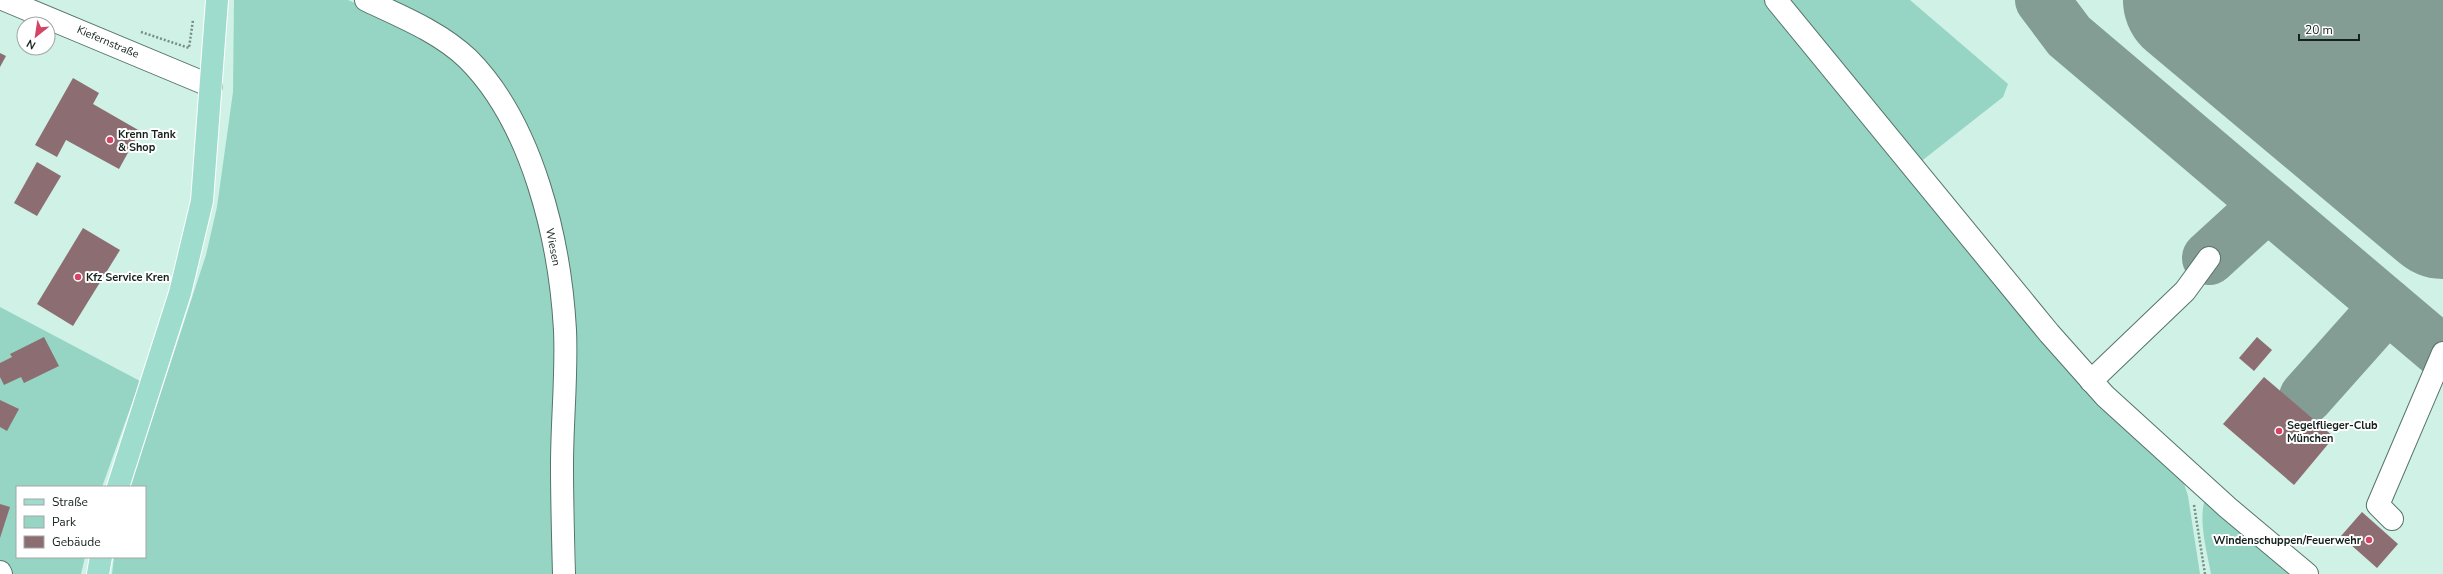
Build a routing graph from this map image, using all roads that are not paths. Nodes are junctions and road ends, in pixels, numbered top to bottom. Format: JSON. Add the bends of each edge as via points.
{"nodes":[{"id":1,"x":5,"y":0,"type":"edge"},
{"id":2,"x":218,"y":0,"type":"edge"},
{"id":3,"x":366,"y":0,"type":"edge"},
{"id":4,"x":1776,"y":0,"type":"edge"},
{"id":5,"x":210,"y":86,"type":"junction"},
{"id":6,"x":2209,"y":258,"type":"dead end"},
{"id":7,"x":2443,"y":353,"type":"edge"},
{"id":8,"x":2091,"y":381,"type":"junction"},
{"id":9,"x":118,"y":486,"type":"edge"},
{"id":10,"x":2392,"y":518,"type":"dead end"},
{"id":11,"x":101,"y":558,"type":"edge"},
{"id":12,"x":98,"y":574,"type":"edge"},
{"id":13,"x":564,"y":574,"type":"edge"},
{"id":14,"x":2307,"y":574,"type":"edge"}],
"edges":[{"from":1,"to":5,"type":"street","name":"Kiefernstraße"},
{"from":2,"to":5,"type":"main road"},
{"from":3,"to":13,"type":"street","name":"Wiesen","via":[[446,42],[467,59],[503,103],[529,156],[554,244],[565,330],[562,465]]},
{"from":4,"to":8,"type":"street"},
{"from":5,"to":9,"type":"main road","via":[[202,201],[180,293]]},
{"from":6,"to":8,"type":"street","via":[[2186,291]]},
{"from":7,"to":10,"type":"street","via":[[2378,505]]},
{"from":8,"to":14,"type":"street","via":[[2121,412],[2198,481]]},
{"from":11,"to":12,"type":"main road"}]}
